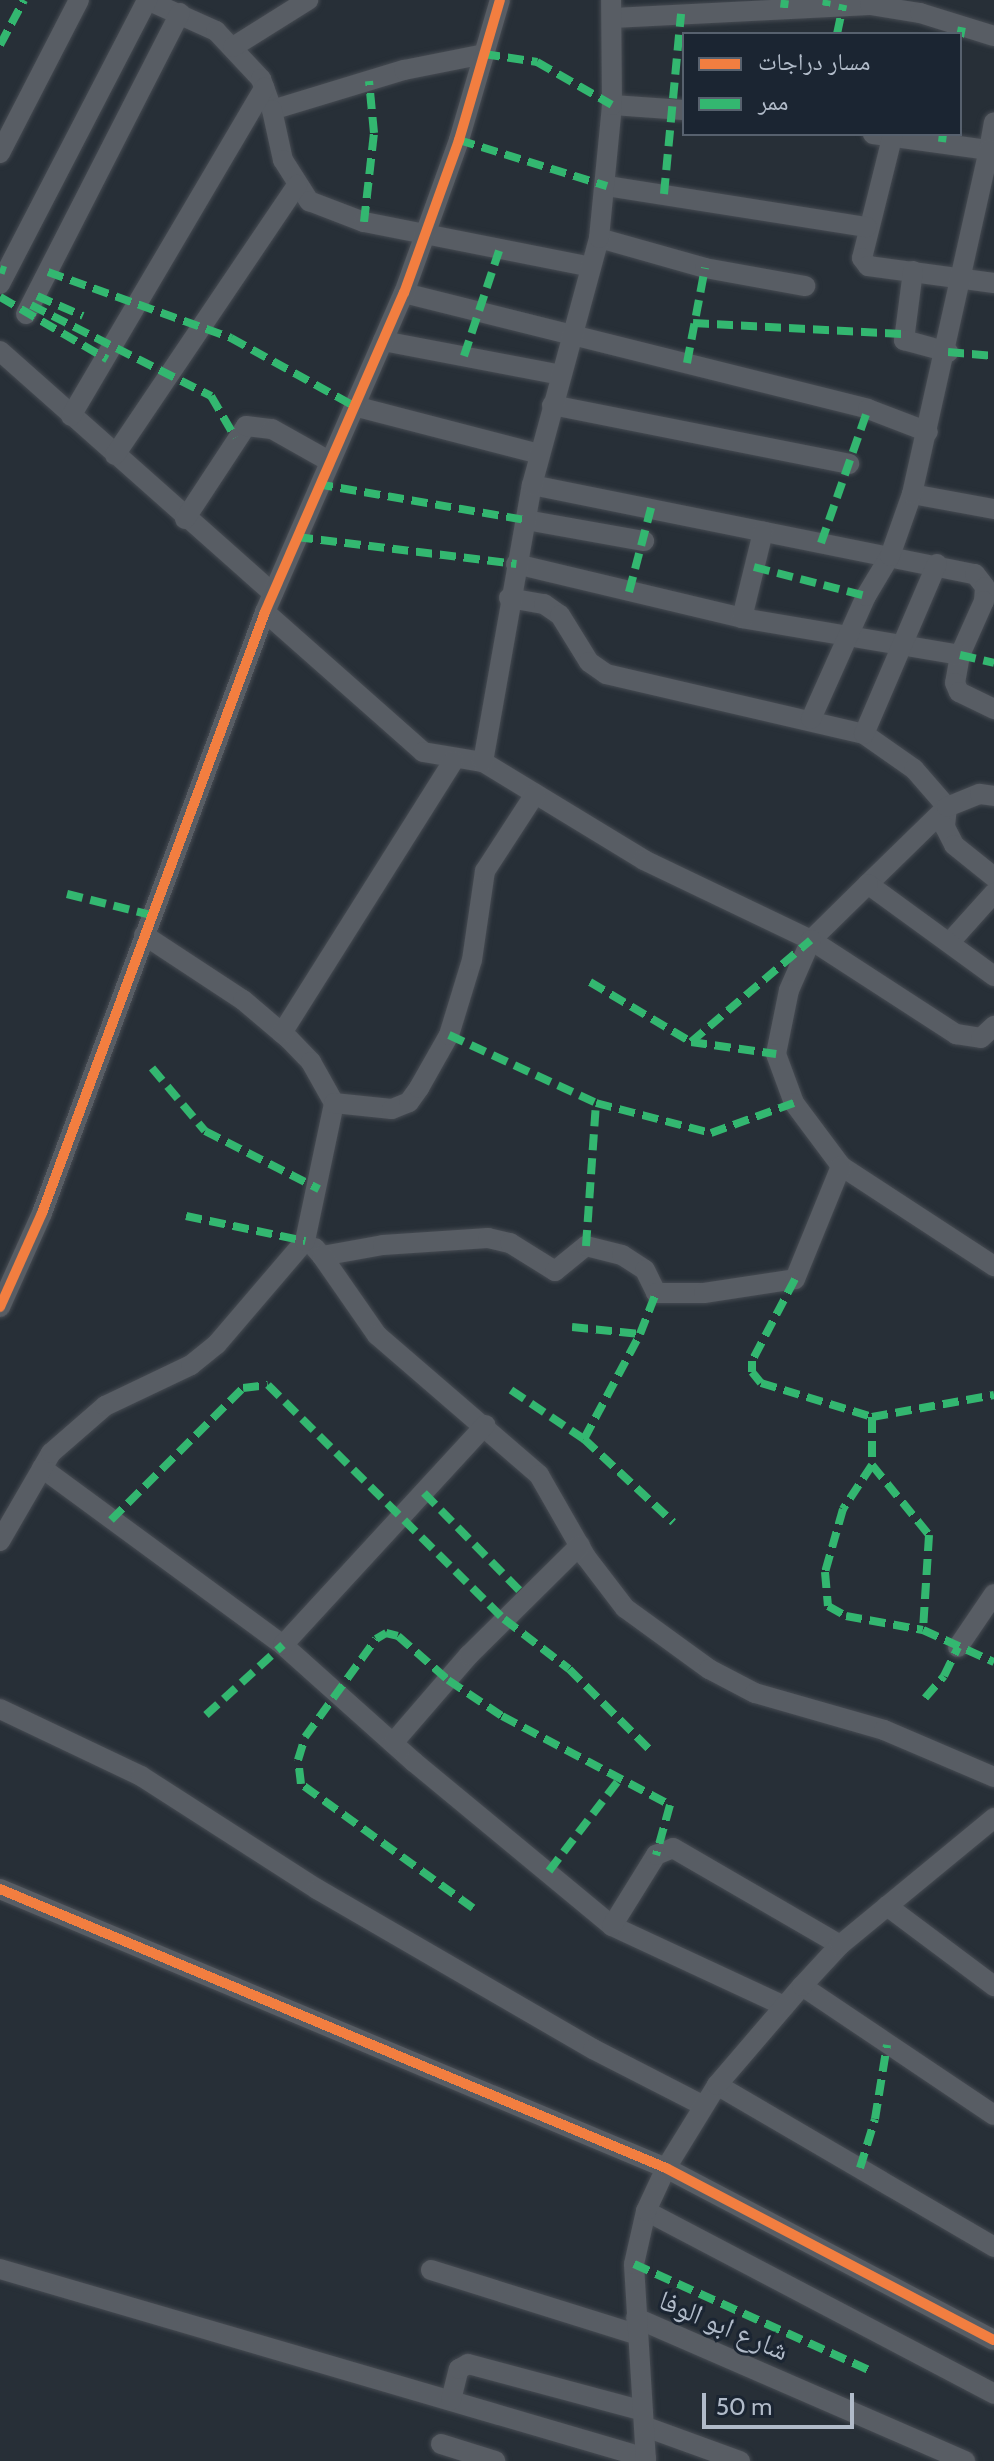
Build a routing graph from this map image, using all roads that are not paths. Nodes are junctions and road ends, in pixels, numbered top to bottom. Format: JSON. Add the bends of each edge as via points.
{"nodes":[{"id":1,"x":79,"y":0,"type":"edge"},
{"id":2,"x":147,"y":0,"type":"edge"},
{"id":3,"x":308,"y":0,"type":"edge"},
{"id":4,"x":500,"y":0,"type":"edge"},
{"id":5,"x":922,"y":7,"type":"edge"},
{"id":6,"x":612,"y":9,"type":"edge"},
{"id":7,"x":180,"y":13,"type":"junction"},
{"id":8,"x":916,"y":32,"type":"edge"},
{"id":9,"x":994,"y":36,"type":"edge"},
{"id":10,"x":233,"y":47,"type":"junction"},
{"id":11,"x":484,"y":54,"type":"junction"},
{"id":12,"x":264,"y":88,"type":"junction"},
{"id":13,"x":612,"y":105,"type":"junction"},
{"id":14,"x":272,"y":110,"type":"junction"},
{"id":15,"x":682,"y":110,"type":"edge"},
{"id":16,"x":994,"y":122,"type":"edge"},
{"id":17,"x":886,"y":136,"type":"edge"},
{"id":18,"x":893,"y":136,"type":"edge"},
{"id":19,"x":989,"y":150,"type":"junction"},
{"id":20,"x":0,"y":153,"type":"edge"},
{"id":21,"x":297,"y":185,"type":"junction"},
{"id":22,"x":607,"y":186,"type":"junction"},
{"id":23,"x":867,"y":227,"type":"junction"},
{"id":24,"x":425,"y":236,"type":"junction"},
{"id":25,"x":599,"y":238,"type":"junction"},
{"id":26,"x":591,"y":267,"type":"junction"},
{"id":27,"x":913,"y":271,"type":"junction"},
{"id":28,"x":960,"y":279,"type":"junction"},
{"id":29,"x":994,"y":283,"type":"edge"},
{"id":30,"x":0,"y":284,"type":"edge"},
{"id":31,"x":805,"y":286,"type":"dead end"},
{"id":32,"x":404,"y":293,"type":"junction"},
{"id":33,"x":26,"y":314,"type":"dead end"},
{"id":34,"x":572,"y":333,"type":"junction"},
{"id":35,"x":383,"y":341,"type":"junction"},
{"id":36,"x":0,"y":351,"type":"edge"},
{"id":37,"x":948,"y":352,"type":"junction"},
{"id":38,"x":561,"y":375,"type":"junction"},
{"id":39,"x":552,"y":405,"type":"junction"},
{"id":40,"x":354,"y":406,"type":"junction"},
{"id":41,"x":71,"y":416,"type":"junction"},
{"id":42,"x":928,"y":432,"type":"junction"},
{"id":43,"x":540,"y":454,"type":"junction"},
{"id":44,"x":115,"y":455,"type":"junction"},
{"id":45,"x":327,"y":460,"type":"junction"},
{"id":46,"x":849,"y":464,"type":"dead end"},
{"id":47,"x":532,"y":485,"type":"junction"},
{"id":48,"x":912,"y":494,"type":"junction"},
{"id":49,"x":994,"y":509,"type":"edge"},
{"id":50,"x":185,"y":519,"type":"junction"},
{"id":51,"x":526,"y":520,"type":"junction"},
{"id":52,"x":763,"y":532,"type":"junction"},
{"id":53,"x":644,"y":541,"type":"dead end"},
{"id":54,"x":890,"y":556,"type":"junction"},
{"id":55,"x":516,"y":564,"type":"junction"},
{"id":56,"x":937,"y":564,"type":"junction"},
{"id":57,"x":509,"y":598,"type":"junction"},
{"id":58,"x":269,"y":602,"type":"junction"},
{"id":59,"x":742,"y":618,"type":"junction"},
{"id":60,"x":848,"y":633,"type":"junction"},
{"id":61,"x":902,"y":643,"type":"junction"},
{"id":62,"x":960,"y":655,"type":"junction"},
{"id":63,"x":994,"y":709,"type":"edge"},
{"id":64,"x":811,"y":719,"type":"junction"},
{"id":65,"x":864,"y":734,"type":"junction"},
{"id":66,"x":453,"y":761,"type":"junction"},
{"id":67,"x":483,"y":762,"type":"junction"},
{"id":68,"x":535,"y":794,"type":"junction"},
{"id":69,"x":994,"y":796,"type":"edge"},
{"id":70,"x":947,"y":807,"type":"junction"},
{"id":71,"x":994,"y":877,"type":"edge"},
{"id":72,"x":868,"y":884,"type":"junction"},
{"id":73,"x":994,"y":893,"type":"edge"},
{"id":74,"x":144,"y":935,"type":"junction"},
{"id":75,"x":811,"y":940,"type":"junction"},
{"id":76,"x":950,"y":942,"type":"junction"},
{"id":77,"x":994,"y":976,"type":"edge"},
{"id":78,"x":994,"y":1026,"type":"edge"},
{"id":79,"x":282,"y":1033,"type":"junction"},
{"id":80,"x":334,"y":1103,"type":"junction"},
{"id":81,"x":841,"y":1166,"type":"junction"},
{"id":82,"x":305,"y":1241,"type":"junction"},
{"id":83,"x":322,"y":1256,"type":"junction"},
{"id":84,"x":994,"y":1266,"type":"edge"},
{"id":85,"x":0,"y":1307,"type":"edge"},
{"id":86,"x":485,"y":1425,"type":"junction"},
{"id":87,"x":42,"y":1468,"type":"junction"},
{"id":88,"x":0,"y":1541,"type":"edge"},
{"id":89,"x":580,"y":1545,"type":"junction"},
{"id":90,"x":994,"y":1594,"type":"edge"},
{"id":91,"x":283,"y":1645,"type":"junction"},
{"id":92,"x":958,"y":1647,"type":"dead end"},
{"id":93,"x":0,"y":1709,"type":"edge"},
{"id":94,"x":393,"y":1743,"type":"junction"},
{"id":95,"x":994,"y":1777,"type":"edge"},
{"id":96,"x":990,"y":1828,"type":"edge"},
{"id":97,"x":0,"y":1889,"type":"edge"},
{"id":98,"x":887,"y":1906,"type":"junction"},
{"id":99,"x":612,"y":1926,"type":"junction"},
{"id":100,"x":840,"y":1945,"type":"junction"},
{"id":101,"x":802,"y":1986,"type":"junction"},
{"id":102,"x":994,"y":1986,"type":"edge"},
{"id":103,"x":784,"y":2006,"type":"junction"},
{"id":104,"x":717,"y":2085,"type":"junction"},
{"id":105,"x":702,"y":2105,"type":"junction"},
{"id":106,"x":994,"y":2115,"type":"edge"},
{"id":107,"x":666,"y":2168,"type":"junction"},
{"id":108,"x":646,"y":2211,"type":"junction"},
{"id":109,"x":994,"y":2247,"type":"edge"},
{"id":110,"x":0,"y":2269,"type":"edge"},
{"id":111,"x":431,"y":2270,"type":"dead end"},
{"id":112,"x":637,"y":2326,"type":"junction"},
{"id":113,"x":994,"y":2340,"type":"edge"},
{"id":114,"x":994,"y":2394,"type":"edge"},
{"id":115,"x":451,"y":2400,"type":"junction"},
{"id":116,"x":644,"y":2419,"type":"junction"},
{"id":117,"x":441,"y":2444,"type":"dead end"},
{"id":118,"x":646,"y":2460,"type":"edge"},
{"id":119,"x":495,"y":2461,"type":"edge"},
{"id":120,"x":740,"y":2461,"type":"edge"},
{"id":121,"x":965,"y":2461,"type":"edge"}],
"edges":[{"from":1,"to":20,"type":"street"},
{"from":2,"to":7,"type":"street"},
{"from":2,"to":30,"type":"street"},
{"from":3,"to":10,"type":"street"},
{"from":4,"to":11,"type":"street"},
{"from":5,"to":6,"type":"street"},
{"from":5,"to":8,"type":"street"},
{"from":5,"to":9,"type":"street"},
{"from":6,"to":13,"type":"street"},
{"from":7,"to":10,"type":"street","via":[[216,31]]},
{"from":7,"to":33,"type":"street"},
{"from":10,"to":12,"type":"street"},
{"from":11,"to":14,"type":"street","via":[[404,70]]},
{"from":11,"to":24,"type":"street"},
{"from":12,"to":14,"type":"street"},
{"from":12,"to":41,"type":"street"},
{"from":13,"to":15,"type":"street"},
{"from":13,"to":22,"type":"street"},
{"from":14,"to":21,"type":"street","via":[[283,160]]},
{"from":16,"to":19,"type":"street"},
{"from":17,"to":23,"type":"street"},
{"from":18,"to":19,"type":"street"},
{"from":19,"to":28,"type":"street"},
{"from":21,"to":24,"type":"street","via":[[309,201],[333,212]]},
{"from":21,"to":44,"type":"street"},
{"from":22,"to":23,"type":"street"},
{"from":22,"to":25,"type":"street"},
{"from":23,"to":27,"type":"street","via":[[861,250],[868,266]]},
{"from":24,"to":26,"type":"street"},
{"from":24,"to":32,"type":"street"},
{"from":25,"to":26,"type":"street"},
{"from":25,"to":31,"type":"street","via":[[705,268]]},
{"from":26,"to":34,"type":"street"},
{"from":27,"to":28,"type":"street"},
{"from":27,"to":37,"type":"street","via":[[904,340]]},
{"from":28,"to":29,"type":"street"},
{"from":28,"to":37,"type":"street"},
{"from":32,"to":34,"type":"street"},
{"from":32,"to":35,"type":"street"},
{"from":34,"to":38,"type":"street"},
{"from":34,"to":42,"type":"street","via":[[868,409]]},
{"from":35,"to":38,"type":"street"},
{"from":35,"to":40,"type":"street"},
{"from":36,"to":41,"type":"street"},
{"from":37,"to":42,"type":"street"},
{"from":38,"to":39,"type":"street"},
{"from":39,"to":43,"type":"street"},
{"from":39,"to":46,"type":"street"},
{"from":40,"to":43,"type":"street"},
{"from":40,"to":45,"type":"street"},
{"from":41,"to":44,"type":"street"},
{"from":42,"to":48,"type":"street"},
{"from":43,"to":47,"type":"street"},
{"from":44,"to":50,"type":"street"},
{"from":45,"to":50,"type":"street","via":[[272,429],[246,426]]},
{"from":45,"to":58,"type":"street"},
{"from":47,"to":51,"type":"street"},
{"from":47,"to":52,"type":"street"},
{"from":48,"to":49,"type":"street"},
{"from":48,"to":54,"type":"street"},
{"from":50,"to":58,"type":"street"},
{"from":51,"to":53,"type":"street"},
{"from":51,"to":55,"type":"street"},
{"from":52,"to":54,"type":"street"},
{"from":52,"to":59,"type":"street"},
{"from":54,"to":56,"type":"street"},
{"from":54,"to":60,"type":"street"},
{"from":55,"to":57,"type":"street"},
{"from":55,"to":59,"type":"street"},
{"from":56,"to":61,"type":"street"},
{"from":56,"to":62,"type":"street","via":[[975,574],[985,587]]},
{"from":57,"to":64,"type":"street","via":[[544,604],[560,615],[589,662],[606,674]]},
{"from":57,"to":67,"type":"street"},
{"from":58,"to":66,"type":"street","via":[[423,752]]},
{"from":58,"to":74,"type":"street"},
{"from":59,"to":60,"type":"street"},
{"from":60,"to":61,"type":"street"},
{"from":60,"to":64,"type":"street"},
{"from":61,"to":62,"type":"street"},
{"from":61,"to":65,"type":"street"},
{"from":62,"to":63,"type":"street","via":[[959,692]]},
{"from":64,"to":65,"type":"street"},
{"from":65,"to":70,"type":"street","via":[[914,769]]},
{"from":66,"to":67,"type":"street"},
{"from":66,"to":79,"type":"street"},
{"from":67,"to":68,"type":"street"},
{"from":68,"to":75,"type":"street","via":[[644,860]]},
{"from":68,"to":80,"type":"street","via":[[485,871],[472,960],[449,1035],[419,1088],[409,1102],[392,1109]]},
{"from":69,"to":70,"type":"street","via":[[963,798]]},
{"from":70,"to":71,"type":"street","via":[[945,827],[954,845]]},
{"from":70,"to":72,"type":"street"},
{"from":72,"to":75,"type":"street"},
{"from":72,"to":76,"type":"street"},
{"from":73,"to":76,"type":"street"},
{"from":74,"to":79,"type":"street","via":[[243,1000]]},
{"from":74,"to":85,"type":"street","via":[[42,1213]]},
{"from":75,"to":78,"type":"street","via":[[956,1034],[981,1038]]},
{"from":75,"to":81,"type":"street","via":[[789,990],[776,1054],[794,1103]]},
{"from":76,"to":77,"type":"street"},
{"from":79,"to":80,"type":"street","via":[[311,1062]]},
{"from":80,"to":82,"type":"street"},
{"from":81,"to":83,"type":"street","via":[[795,1279],[704,1293],[656,1293],[645,1270],[622,1255],[586,1246],[555,1271],[510,1243],[488,1238],[383,1245]]},
{"from":81,"to":84,"type":"street"},
{"from":82,"to":83,"type":"street"},
{"from":82,"to":87,"type":"street","via":[[217,1344],[191,1365],[105,1406],[51,1453]]},
{"from":83,"to":86,"type":"street","via":[[377,1335]]},
{"from":86,"to":89,"type":"street","via":[[539,1475]]},
{"from":86,"to":91,"type":"street"},
{"from":87,"to":88,"type":"street"},
{"from":87,"to":91,"type":"street"},
{"from":89,"to":94,"type":"street","via":[[469,1655]]},
{"from":89,"to":95,"type":"street","via":[[625,1608],[709,1669],[755,1693],[884,1730]]},
{"from":90,"to":92,"type":"street"},
{"from":91,"to":94,"type":"street"},
{"from":93,"to":105,"type":"street","via":[[141,1776],[317,1889],[593,2049]]},
{"from":94,"to":99,"type":"street"},
{"from":96,"to":98,"type":"street"},
{"from":97,"to":107,"type":"street"},
{"from":98,"to":100,"type":"street"},
{"from":98,"to":102,"type":"street"},
{"from":99,"to":100,"type":"street","via":[[656,1855],[673,1848]]},
{"from":99,"to":103,"type":"street"},
{"from":100,"to":101,"type":"street"},
{"from":101,"to":103,"type":"street"},
{"from":101,"to":106,"type":"street"},
{"from":103,"to":104,"type":"street"},
{"from":104,"to":105,"type":"street"},
{"from":104,"to":109,"type":"street"},
{"from":105,"to":107,"type":"street"},
{"from":107,"to":108,"type":"street"},
{"from":107,"to":113,"type":"street"},
{"from":108,"to":112,"type":"street","via":[[634,2264]]},
{"from":108,"to":114,"type":"street"},
{"from":110,"to":115,"type":"street"},
{"from":111,"to":112,"type":"street","name":"شارع ابو الوفا"},
{"from":112,"to":116,"type":"street"},
{"from":112,"to":121,"type":"street","name":"شارع ابو الوفا"},
{"from":115,"to":116,"type":"street","via":[[459,2369],[468,2364]]},
{"from":115,"to":118,"type":"street"},
{"from":116,"to":118,"type":"street"},
{"from":116,"to":120,"type":"street"},
{"from":117,"to":119,"type":"street"}]}
